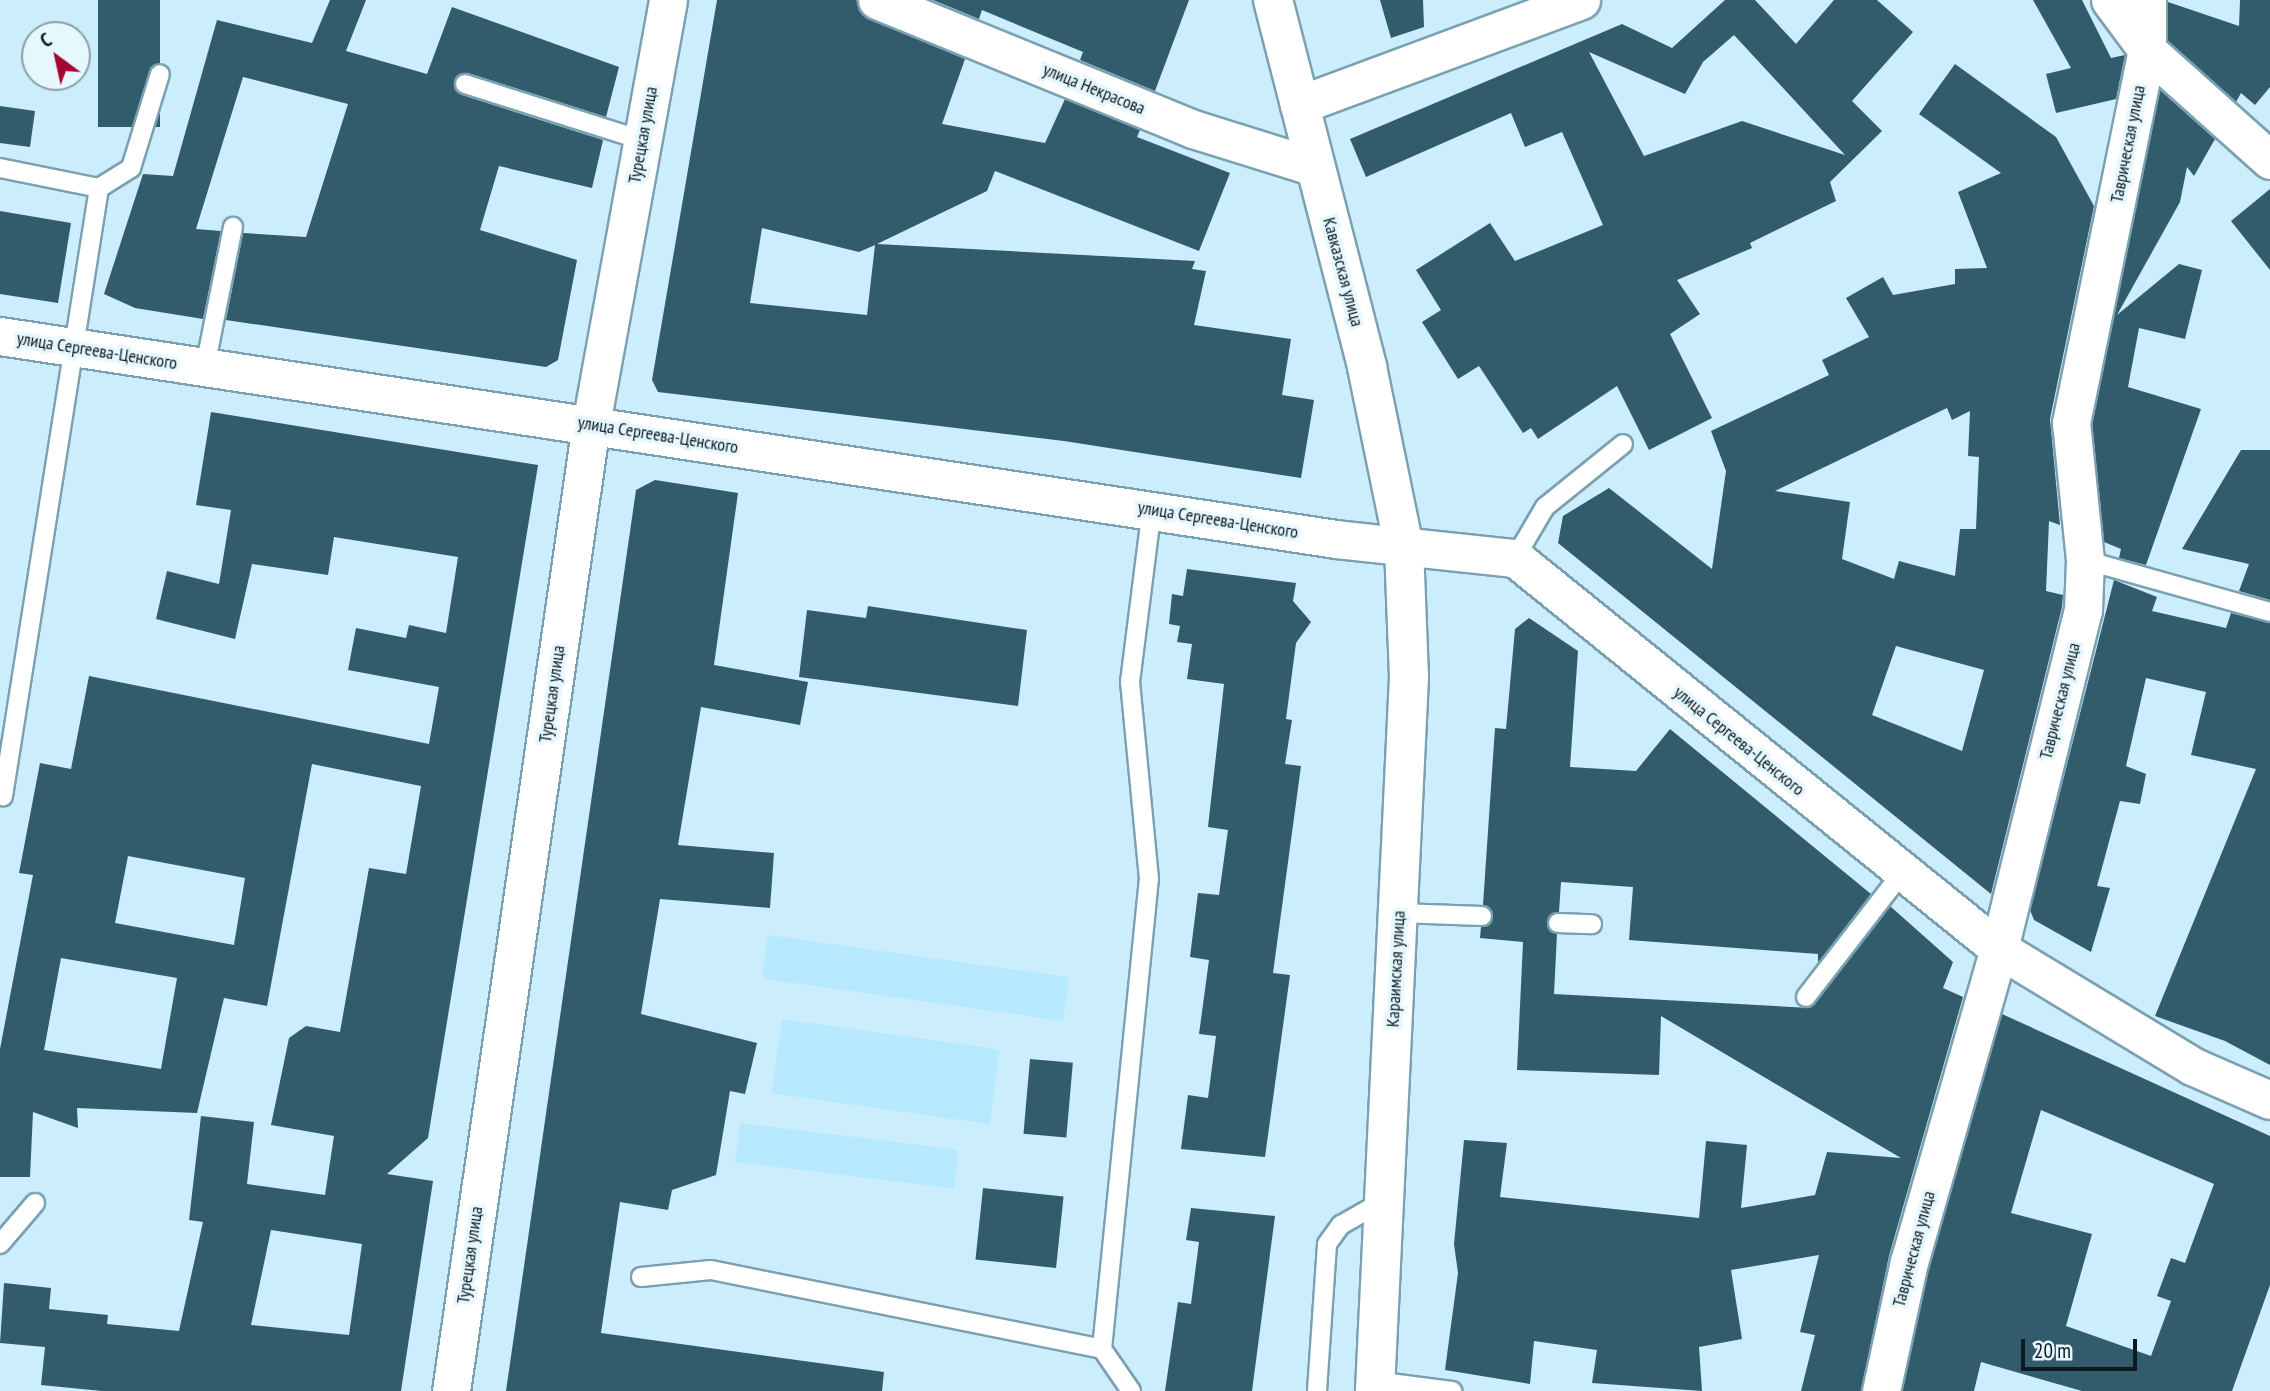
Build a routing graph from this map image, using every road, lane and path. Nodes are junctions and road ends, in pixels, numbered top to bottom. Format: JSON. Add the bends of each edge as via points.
{"nodes":[{"id":1,"x":668,"y":0,"type":"edge"},
{"id":2,"x":877,"y":0,"type":"edge"},
{"id":3,"x":1273,"y":0,"type":"edge"},
{"id":4,"x":1581,"y":0,"type":"edge"},
{"id":5,"x":2110,"y":0,"type":"edge"},
{"id":6,"x":2147,"y":0,"type":"edge"},
{"id":7,"x":2147,"y":50,"type":"junction"},
{"id":8,"x":160,"y":74,"type":"dead end"},
{"id":9,"x":465,"y":84,"type":"dead end"},
{"id":10,"x":1299,"y":105,"type":"junction"},
{"id":11,"x":642,"y":140,"type":"junction"},
{"id":12,"x":2270,"y":160,"type":"edge"},
{"id":13,"x":1315,"y":167,"type":"junction"},
{"id":14,"x":0,"y":168,"type":"edge"},
{"id":15,"x":99,"y":188,"type":"junction"},
{"id":16,"x":233,"y":227,"type":"dead end"},
{"id":17,"x":0,"y":336,"type":"edge"},
{"id":18,"x":74,"y":347,"type":"junction"},
{"id":19,"x":205,"y":368,"type":"junction"},
{"id":20,"x":591,"y":424,"type":"junction"},
{"id":21,"x":1623,"y":444,"type":"dead end"},
{"id":22,"x":1152,"y":509,"type":"junction"},
{"id":23,"x":1404,"y":547,"type":"junction"},
{"id":24,"x":1515,"y":558,"type":"junction"},
{"id":25,"x":2085,"y":561,"type":"junction"},
{"id":26,"x":2270,"y":612,"type":"edge"},
{"id":27,"x":3,"y":796,"type":"dead end"},
{"id":28,"x":1901,"y":874,"type":"junction"},
{"id":29,"x":1399,"y":913,"type":"junction"},
{"id":30,"x":1482,"y":916,"type":"dead end"},
{"id":31,"x":1558,"y":923,"type":"dead end"},
{"id":32,"x":1592,"y":924,"type":"dead end"},
{"id":33,"x":1999,"y":949,"type":"junction"},
{"id":34,"x":1806,"y":997,"type":"dead end"},
{"id":35,"x":2270,"y":1100,"type":"edge"},
{"id":36,"x":1386,"y":1199,"type":"junction"},
{"id":37,"x":36,"y":1203,"type":"dead end"},
{"id":38,"x":0,"y":1244,"type":"edge"},
{"id":39,"x":641,"y":1277,"type":"dead end"},
{"id":40,"x":1102,"y":1349,"type":"junction"},
{"id":41,"x":1376,"y":1386,"type":"edge"},
{"id":42,"x":451,"y":1391,"type":"edge"},
{"id":43,"x":1131,"y":1391,"type":"edge"},
{"id":44,"x":1317,"y":1391,"type":"edge"},
{"id":45,"x":1451,"y":1391,"type":"edge"},
{"id":46,"x":1881,"y":1391,"type":"edge"}],
"edges":[{"from":1,"to":11,"type":"street","name":"Турецкая улица"},
{"from":2,"to":13,"type":"street","name":"улица Некрасова","via":[[1193,129]]},
{"from":3,"to":10,"type":"main road","name":"Кавказская улица"},
{"from":4,"to":10,"type":"street"},
{"from":5,"to":7,"type":"street"},
{"from":6,"to":7,"type":"street","name":"Таврическая улица"},
{"from":7,"to":12,"type":"street"},
{"from":7,"to":25,"type":"street","name":"Таврическая улица","via":[[2071,423]]},
{"from":8,"to":15,"type":"lane","via":[[131,168]]},
{"from":9,"to":11,"type":"lane"},
{"from":10,"to":13,"type":"main road","name":"Кавказская улица"},
{"from":11,"to":20,"type":"street","name":"Турецкая улица"},
{"from":13,"to":23,"type":"main road","name":"Кавказская улица","via":[[1367,367]]},
{"from":14,"to":15,"type":"lane"},
{"from":15,"to":18,"type":"lane"},
{"from":16,"to":19,"type":"lane"},
{"from":17,"to":18,"type":"street","name":"улица Сергеева-Ценского"},
{"from":18,"to":19,"type":"street","name":"улица Сергеева-Ценского"},
{"from":18,"to":27,"type":"lane"},
{"from":19,"to":20,"type":"street","name":"улица Сергеева-Ценского"},
{"from":20,"to":22,"type":"street","name":"улица Сергеева-Ценского"},
{"from":20,"to":42,"type":"street","name":"Турецкая улица"},
{"from":21,"to":24,"type":"lane","via":[[1545,507]]},
{"from":22,"to":23,"type":"street","name":"улица Сергеева-Ценского"},
{"from":22,"to":40,"type":"lane","via":[[1130,682],[1149,878]]},
{"from":23,"to":24,"type":"street","name":"улица Сергеева-Ценского"},
{"from":23,"to":29,"type":"main road","name":"Караимская улица","via":[[1409,677]]},
{"from":24,"to":28,"type":"street","name":"улица Сергеева-Ценского"},
{"from":25,"to":26,"type":"lane"},
{"from":25,"to":33,"type":"street","name":"Таврическая улица","via":[[2083,610]]},
{"from":28,"to":33,"type":"street","name":"улица Сергеева-Ценского"},
{"from":28,"to":34,"type":"lane"},
{"from":29,"to":30,"type":"lane"},
{"from":29,"to":36,"type":"main road","name":"Караимская улица"},
{"from":31,"to":32,"type":"lane"},
{"from":33,"to":35,"type":"street","name":"улица Сергеева-Ценского","via":[[2192,1066]]},
{"from":33,"to":46,"type":"street","name":"Таврическая улица","via":[[1909,1262]]},
{"from":36,"to":41,"type":"main road","name":"Караимская улица"},
{"from":36,"to":44,"type":"lane","via":[[1341,1225],[1327,1244]]},
{"from":37,"to":38,"type":"lane"},
{"from":39,"to":40,"type":"lane","via":[[711,1270]]},
{"from":40,"to":43,"type":"lane"},
{"from":41,"to":45,"type":"lane"}]}
